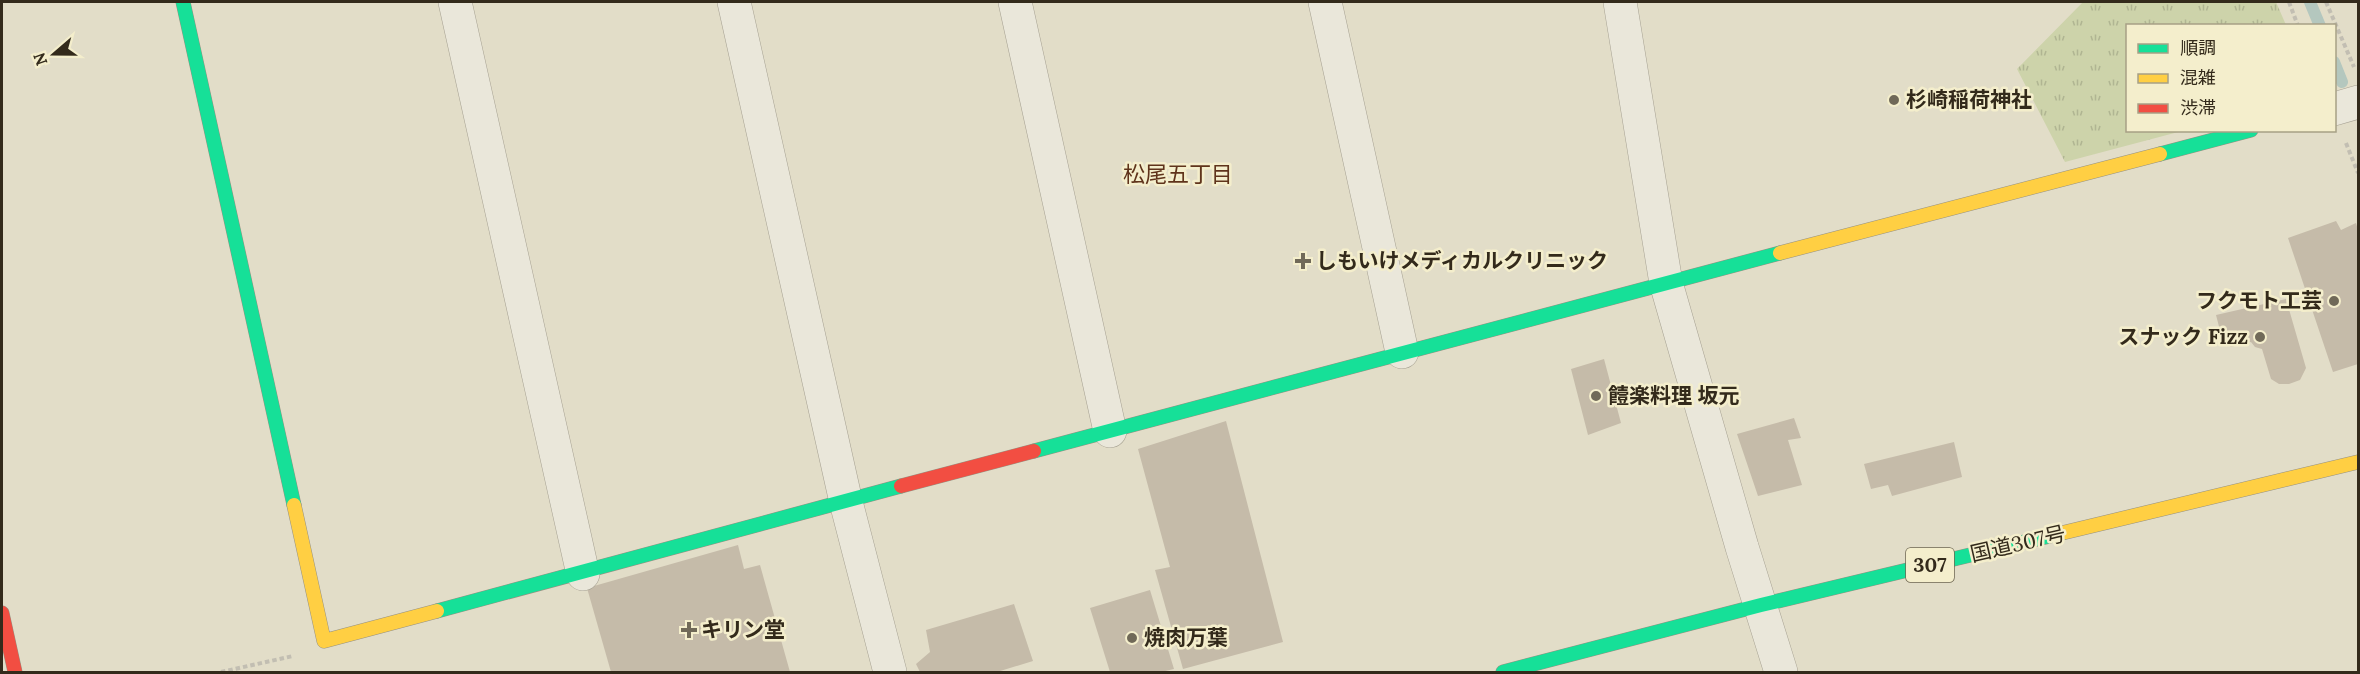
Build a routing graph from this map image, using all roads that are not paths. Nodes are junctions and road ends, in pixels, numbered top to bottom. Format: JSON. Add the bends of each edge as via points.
{"nodes":[{"id":1,"x":183,"y":2,"type":"edge"},
{"id":2,"x":455,"y":2,"type":"edge"},
{"id":3,"x":734,"y":2,"type":"edge"},
{"id":4,"x":1015,"y":2,"type":"edge"},
{"id":5,"x":1325,"y":2,"type":"edge"},
{"id":6,"x":1620,"y":2,"type":"edge"},
{"id":7,"x":2358,"y":102,"type":"edge"},
{"id":8,"x":2336,"y":108,"type":"edge"},
{"id":9,"x":2243,"y":132,"type":"edge"},
{"id":10,"x":1666,"y":283,"type":"junction"},
{"id":11,"x":1402,"y":352,"type":"junction"},
{"id":12,"x":1110,"y":431,"type":"junction"},
{"id":13,"x":2358,"y":462,"type":"edge"},
{"id":14,"x":846,"y":502,"type":"junction"},
{"id":15,"x":583,"y":574,"type":"junction"},
{"id":16,"x":1761,"y":605,"type":"junction"},
{"id":17,"x":2,"y":613,"type":"edge"},
{"id":18,"x":15,"y":672,"type":"edge"},
{"id":19,"x":890,"y":672,"type":"edge"},
{"id":20,"x":1503,"y":672,"type":"edge"},
{"id":21,"x":1781,"y":672,"type":"edge"}],
"edges":[{"from":1,"to":15,"type":"main road","via":[[324,641]]},
{"from":2,"to":15,"type":"street"},
{"from":3,"to":14,"type":"street"},
{"from":4,"to":12,"type":"street"},
{"from":5,"to":11,"type":"street"},
{"from":6,"to":10,"type":"street"},
{"from":7,"to":8,"type":"street"},
{"from":9,"to":10,"type":"main road"},
{"from":10,"to":11,"type":"main road"},
{"from":10,"to":16,"type":"street"},
{"from":11,"to":12,"type":"main road"},
{"from":12,"to":14,"type":"main road"},
{"from":13,"to":16,"type":"main road","name":"国道307号","number":"307"},
{"from":14,"to":15,"type":"main road"},
{"from":14,"to":19,"type":"street"},
{"from":16,"to":20,"type":"main road","name":"国道307号","number":"307"},
{"from":16,"to":21,"type":"street"},
{"from":17,"to":18,"type":"main road"}]}
